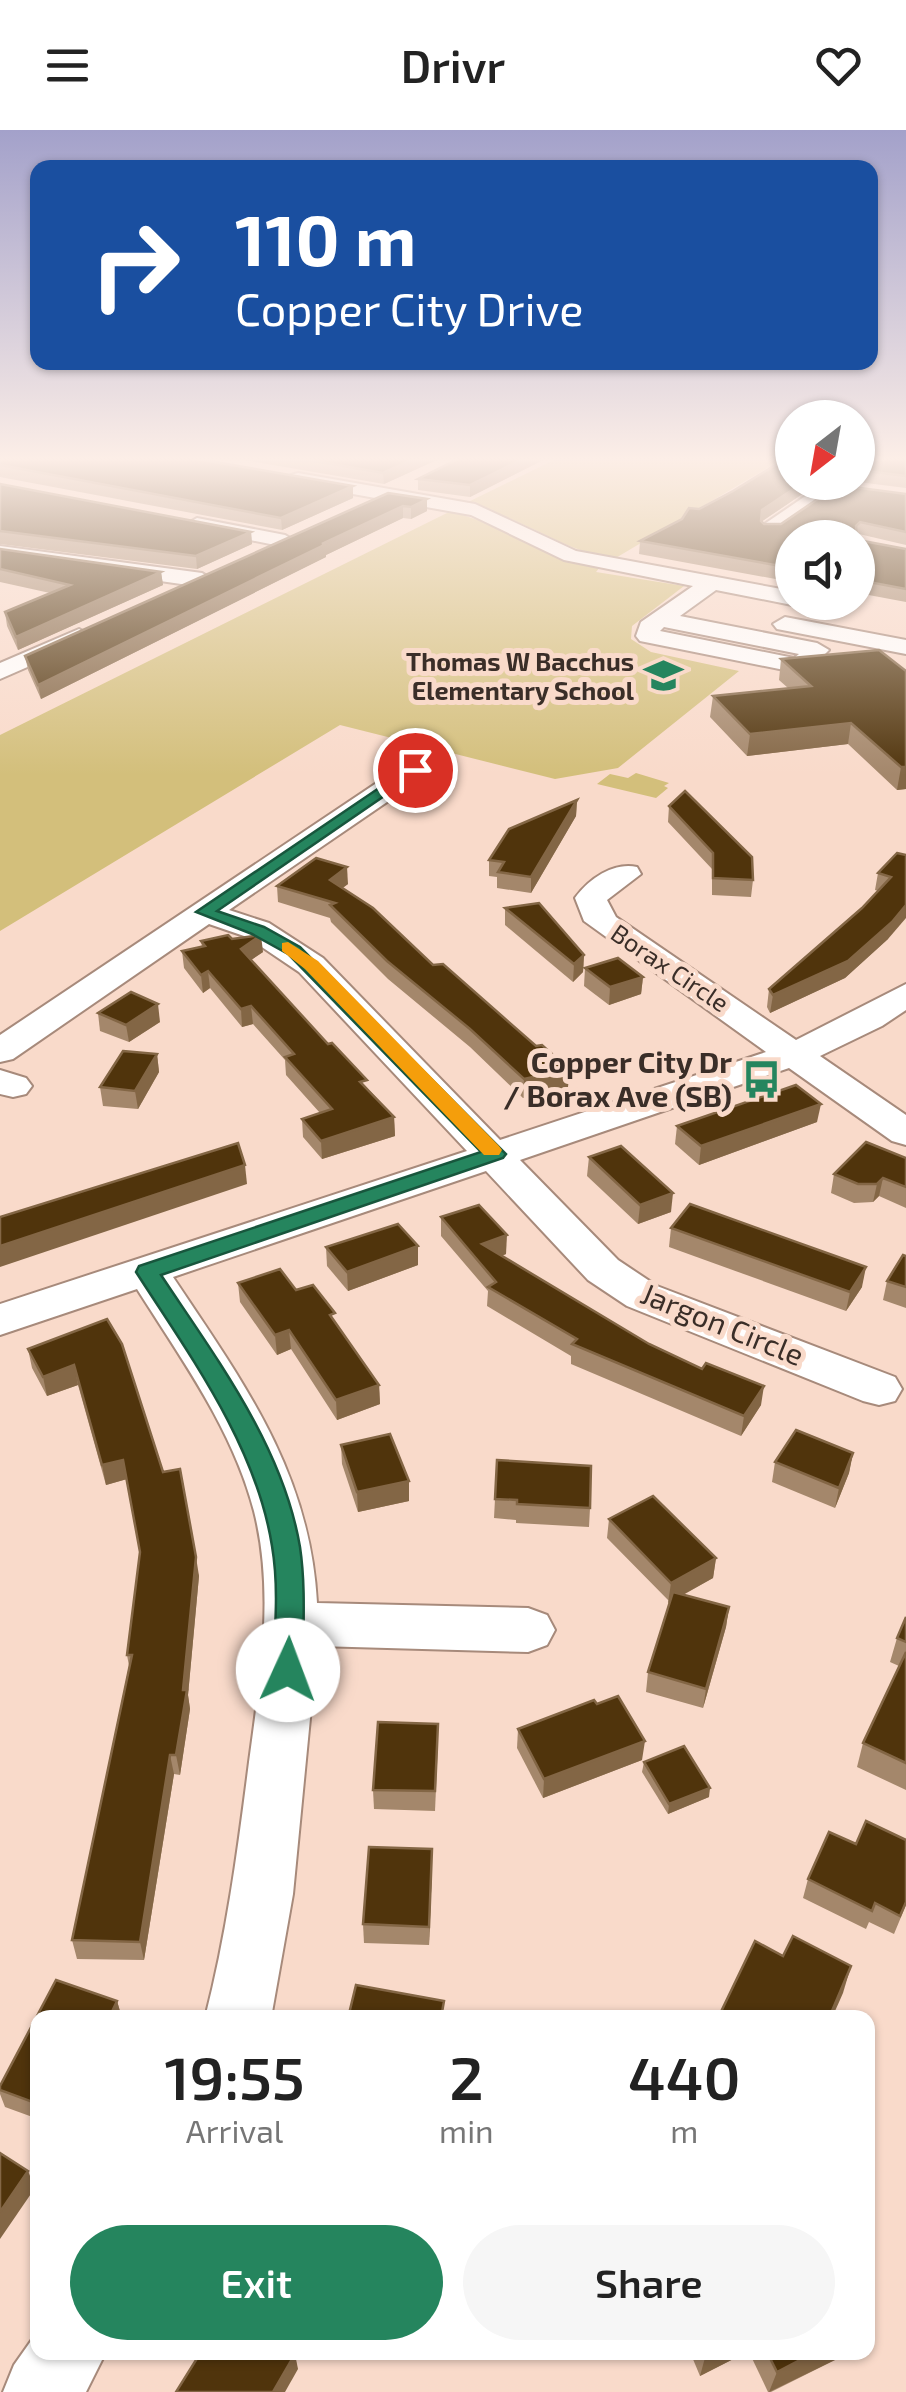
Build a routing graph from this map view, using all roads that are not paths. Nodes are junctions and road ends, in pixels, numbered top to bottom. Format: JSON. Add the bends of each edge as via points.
{"nodes":[{"id":1,"x":101,"y":564,"type":"edge"},
{"id":2,"x":610,"y":564,"type":"edge"},
{"id":3,"x":712,"y":583,"type":"junction"},
{"id":4,"x":168,"y":595,"type":"edge"},
{"id":5,"x":775,"y":595,"type":"edge"},
{"id":6,"x":775,"y":604,"type":"edge"},
{"id":7,"x":660,"y":619,"type":"junction"},
{"id":8,"x":775,"y":619,"type":"edge"},
{"id":9,"x":780,"y":620,"type":"edge"},
{"id":10,"x":101,"y":626,"type":"edge"},
{"id":11,"x":906,"y":647,"type":"edge"},
{"id":12,"x":0,"y":672,"type":"edge"},
{"id":13,"x":415,"y":770,"type":"dead end"},
{"id":14,"x":626,"y":874,"type":"dead end"},
{"id":15,"x":204,"y":912,"type":"junction"},
{"id":16,"x":906,"y":994,"type":"edge"},
{"id":17,"x":796,"y":1054,"type":"junction"},
{"id":18,"x":4,"y":1072,"type":"edge"},
{"id":19,"x":906,"y":1133,"type":"edge"},
{"id":20,"x":496,"y":1154,"type":"junction"},
{"id":21,"x":147,"y":1272,"type":"junction"},
{"id":22,"x":0,"y":1320,"type":"edge"},
{"id":23,"x":880,"y":1389,"type":"dead end"},
{"id":24,"x":290,"y":1624,"type":"junction"},
{"id":25,"x":528,"y":1630,"type":"dead end"},
{"id":26,"x":240,"y":2010,"type":"edge"},
{"id":27,"x":63,"y":2360,"type":"edge"},
{"id":28,"x":41,"y":2392,"type":"edge"}],
"edges":[{"from":1,"to":4,"type":"street","via":[[210,576]]},
{"from":2,"to":3,"type":"street"},
{"from":3,"to":5,"type":"street"},
{"from":3,"to":7,"type":"street"},
{"from":6,"to":8,"type":"street","via":[[764,610]]},
{"from":7,"to":7,"type":"street","via":[[648,636],[798,666],[818,650]]},
{"from":9,"to":11,"type":"street"},
{"from":10,"to":12,"type":"street"},
{"from":13,"to":15,"type":"street"},
{"from":14,"to":17,"type":"street","name":"Borax Circle","via":[[595,892],[595,914]]},
{"from":15,"to":18,"type":"street"},
{"from":15,"to":20,"type":"street","name":"Jargon Circle","via":[[294,950]]},
{"from":16,"to":17,"type":"street"},
{"from":17,"to":19,"type":"street"},
{"from":17,"to":20,"type":"street"},
{"from":20,"to":21,"type":"street"},
{"from":20,"to":23,"type":"street","name":"Jargon Circle","via":[[602,1270],[642,1296]]},
{"from":21,"to":22,"type":"street"},
{"from":21,"to":24,"type":"street","via":[[223,1388],[270,1484],[286,1543]]},
{"from":24,"to":25,"type":"street"},
{"from":24,"to":26,"type":"street","via":[[260,1910]]},
{"from":27,"to":28,"type":"street"}]}
